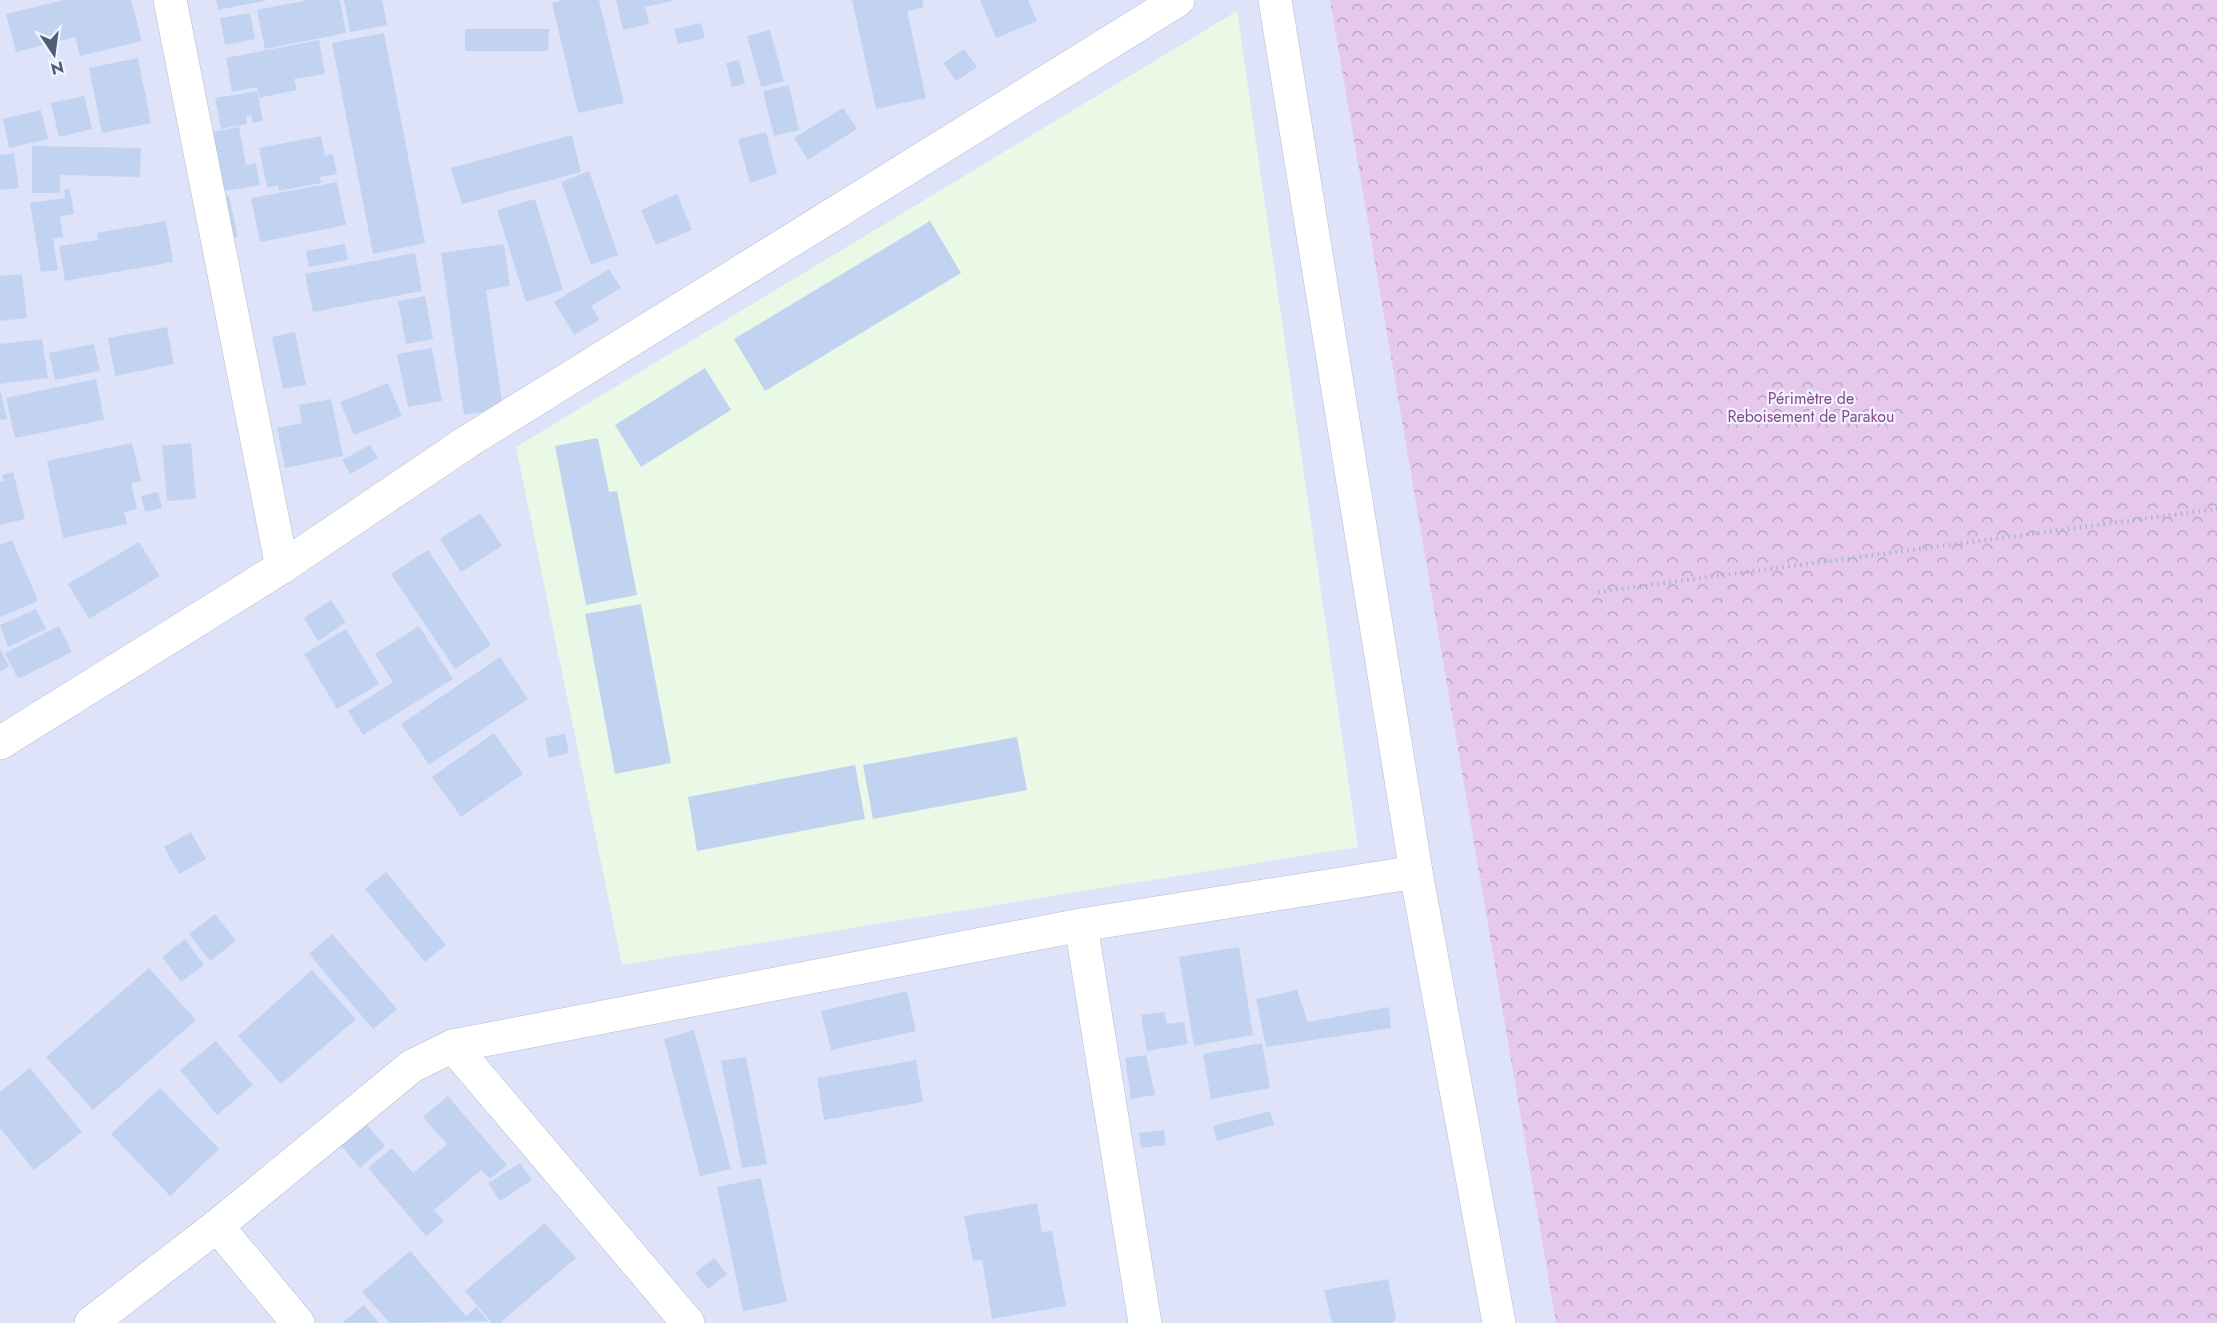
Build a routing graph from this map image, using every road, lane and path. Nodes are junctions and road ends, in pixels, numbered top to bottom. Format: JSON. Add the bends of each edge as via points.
{"nodes":[{"id":1,"x":170,"y":0,"type":"edge"},
{"id":2,"x":1178,"y":0,"type":"edge"},
{"id":3,"x":1275,"y":0,"type":"edge"},
{"id":4,"x":2217,"y":509,"type":"edge"},
{"id":5,"x":282,"y":567,"type":"junction"},
{"id":6,"x":1598,"y":592,"type":"dead end"},
{"id":7,"x":0,"y":743,"type":"edge"},
{"id":8,"x":1416,"y":872,"type":"junction"},
{"id":9,"x":1081,"y":925,"type":"junction"},
{"id":10,"x":453,"y":1046,"type":"junction"},
{"id":11,"x":217,"y":1226,"type":"junction"},
{"id":12,"x":91,"y":1323,"type":"edge"},
{"id":13,"x":298,"y":1323,"type":"edge"},
{"id":14,"x":688,"y":1323,"type":"edge"},
{"id":15,"x":1145,"y":1323,"type":"edge"},
{"id":16,"x":1499,"y":1323,"type":"edge"}],
"edges":[{"from":1,"to":5,"type":"street"},
{"from":2,"to":5,"type":"street","via":[[466,442]]},
{"from":3,"to":8,"type":"street"},
{"from":4,"to":6,"type":"path"},
{"from":5,"to":7,"type":"street"},
{"from":8,"to":9,"type":"street"},
{"from":8,"to":16,"type":"street"},
{"from":9,"to":10,"type":"street"},
{"from":9,"to":15,"type":"street"},
{"from":10,"to":11,"type":"street","via":[[412,1066]]},
{"from":10,"to":14,"type":"street"},
{"from":11,"to":12,"type":"street"},
{"from":11,"to":13,"type":"street"}]}
